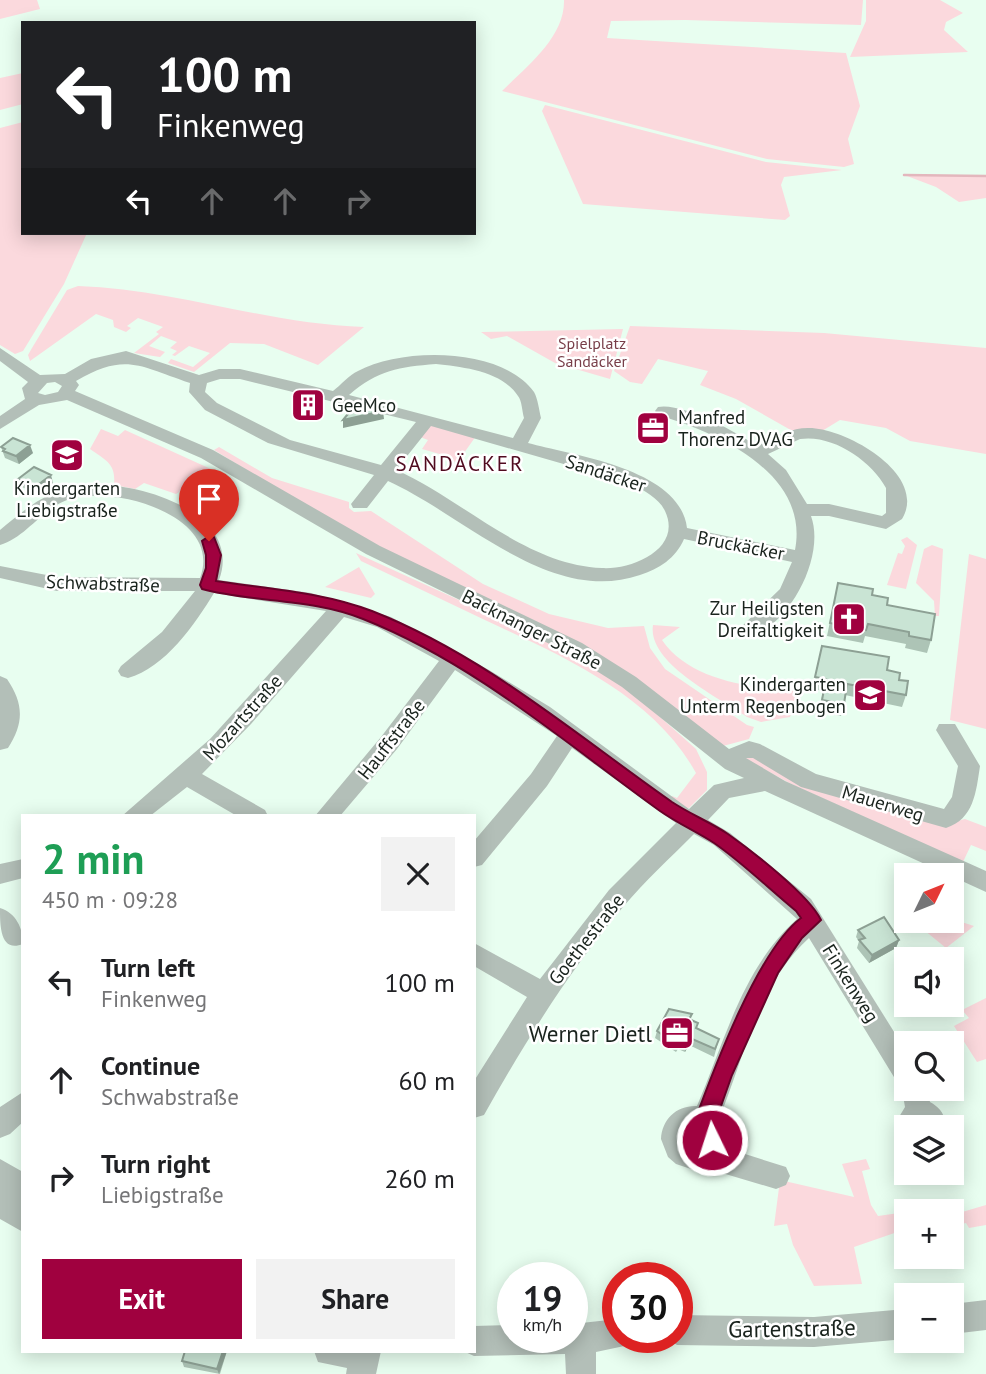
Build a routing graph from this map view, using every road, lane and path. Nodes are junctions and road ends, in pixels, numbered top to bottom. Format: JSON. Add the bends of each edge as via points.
{"nodes":[{"id":1,"x":0,"y":353,"type":"edge"},
{"id":2,"x":199,"y":380,"type":"junction"},
{"id":3,"x":38,"y":381,"type":"junction"},
{"id":4,"x":67,"y":387,"type":"junction"},
{"id":5,"x":337,"y":397,"type":"junction"},
{"id":6,"x":36,"y":399,"type":"junction"},
{"id":7,"x":664,"y":411,"type":"dead end"},
{"id":8,"x":427,"y":419,"type":"junction"},
{"id":9,"x":0,"y":424,"type":"edge"},
{"id":10,"x":518,"y":445,"type":"junction"},
{"id":11,"x":756,"y":453,"type":"junction"},
{"id":12,"x":385,"y":473,"type":"junction"},
{"id":13,"x":360,"y":504,"type":"dead end"},
{"id":14,"x":801,"y":510,"type":"junction"},
{"id":15,"x":679,"y":532,"type":"junction"},
{"id":16,"x":0,"y":539,"type":"edge"},
{"id":17,"x":804,"y":558,"type":"junction"},
{"id":18,"x":0,"y":572,"type":"edge"},
{"id":19,"x":207,"y":585,"type":"junction"},
{"id":20,"x":341,"y":607,"type":"junction"},
{"id":21,"x":746,"y":632,"type":"dead end"},
{"id":22,"x":452,"y":659,"type":"junction"},
{"id":23,"x":128,"y":671,"type":"dead end"},
{"id":24,"x":0,"y":684,"type":"edge"},
{"id":25,"x":947,"y":730,"type":"dead end"},
{"id":26,"x":570,"y":734,"type":"junction"},
{"id":27,"x":0,"y":742,"type":"edge"},
{"id":28,"x":724,"y":757,"type":"junction"},
{"id":29,"x":185,"y":775,"type":"junction"},
{"id":30,"x":767,"y":782,"type":"junction"},
{"id":31,"x":722,"y":791,"type":"junction"},
{"id":32,"x":135,"y":814,"type":"edge"},
{"id":33,"x":253,"y":814,"type":"edge"},
{"id":34,"x":328,"y":814,"type":"edge"},
{"id":35,"x":689,"y":822,"type":"junction"},
{"id":36,"x":476,"y":856,"type":"edge"},
{"id":37,"x":21,"y":868,"type":"edge"},
{"id":38,"x":0,"y":874,"type":"edge"},
{"id":39,"x":986,"y":882,"type":"edge"},
{"id":40,"x":812,"y":920,"type":"junction"},
{"id":41,"x":476,"y":954,"type":"edge"},
{"id":42,"x":544,"y":995,"type":"junction"},
{"id":43,"x":894,"y":1054,"type":"edge"},
{"id":44,"x":476,"y":1104,"type":"edge"},
{"id":45,"x":21,"y":1106,"type":"edge"},
{"id":46,"x":0,"y":1125,"type":"edge"},
{"id":47,"x":0,"y":1172,"type":"edge"},
{"id":48,"x":776,"y":1176,"type":"dead end"},
{"id":49,"x":21,"y":1187,"type":"edge"},
{"id":50,"x":0,"y":1202,"type":"edge"},
{"id":51,"x":21,"y":1217,"type":"edge"},
{"id":52,"x":986,"y":1315,"type":"edge"},
{"id":53,"x":964,"y":1318,"type":"edge"},
{"id":54,"x":894,"y":1325,"type":"edge"},
{"id":55,"x":693,"y":1330,"type":"edge"},
{"id":56,"x":476,"y":1341,"type":"edge"},
{"id":57,"x":497,"y":1341,"type":"edge"},
{"id":58,"x":366,"y":1353,"type":"edge"},
{"id":59,"x":580,"y":1353,"type":"edge"},
{"id":60,"x":361,"y":1374,"type":"edge"},
{"id":61,"x":581,"y":1374,"type":"edge"}],
"edges":[{"from":1,"to":3,"type":"street"},
{"from":2,"to":4,"type":"street","name":"Sandäcker","via":[[126,356],[97,362]]},
{"from":2,"to":5,"type":"street","name":"Sandäcker","via":[[240,374]]},
{"from":2,"to":12,"type":"street","via":[[197,392],[205,403],[268,436],[303,451]]},
{"from":3,"to":4,"type":"street","via":[[53,377]]},
{"from":3,"to":6,"type":"street","via":[[29,390]]},
{"from":4,"to":6,"type":"street","via":[[52,400]]},
{"from":4,"to":28,"type":"street","name":"Backnanger Straße","via":[[208,454],[373,551],[575,648],[629,682]]},
{"from":5,"to":8,"type":"street","name":"Sandäcker"},
{"from":5,"to":10,"type":"street","via":[[358,377],[391,363],[431,357],[474,362],[506,376],[527,398],[531,422]]},
{"from":6,"to":9,"type":"street"},
{"from":7,"to":11,"type":"street","name":"Bruckäcker","via":[[720,431]]},
{"from":8,"to":10,"type":"street","name":"Sandäcker"},
{"from":8,"to":12,"type":"street"},
{"from":10,"to":15,"type":"street","name":"Sandäcker","via":[[649,485],[674,507]]},
{"from":11,"to":14,"type":"street","name":"Bruckäcker","via":[[786,483]]},
{"from":11,"to":14,"type":"street","via":[[809,432],[855,448],[877,463],[895,489],[895,516],[889,522],[829,510]]},
{"from":12,"to":13,"type":"street"},
{"from":12,"to":15,"type":"street","via":[[503,543],[574,571],[603,575],[647,566],[669,551]]},
{"from":14,"to":17,"type":"street","name":"Bruckäcker","via":[[806,529]]},
{"from":15,"to":17,"type":"street","name":"Bruckäcker"},
{"from":16,"to":19,"type":"street","via":[[62,495],[93,490],[130,493],[178,512],[201,530],[214,555]]},
{"from":17,"to":21,"type":"street","name":"Bruckäcker","via":[[782,601]]},
{"from":18,"to":19,"type":"street","name":"Schwabstraße","via":[[57,584]]},
{"from":19,"to":20,"type":"street","name":"Schwabstraße"},
{"from":19,"to":23,"type":"street","via":[[178,628]]},
{"from":20,"to":22,"type":"street","name":"Schwabstraße","via":[[384,622]]},
{"from":20,"to":29,"type":"street","name":"Mozartstraße"},
{"from":22,"to":26,"type":"street","name":"Schwabstraße"},
{"from":22,"to":34,"type":"street","name":"Hauffstraße","via":[[396,735]]},
{"from":24,"to":27,"type":"street","via":[[11,713]]},
{"from":25,"to":28,"type":"street","name":"Mauerweg","via":[[969,766],[961,805],[956,814],[946,818],[809,781],[755,750]]},
{"from":26,"to":35,"type":"street","name":"Schwabstraße"},
{"from":26,"to":36,"type":"street","via":[[539,780]]},
{"from":28,"to":30,"type":"street","name":"Backnanger Straße"},
{"from":28,"to":31,"type":"street"},
{"from":29,"to":32,"type":"street","name":"Mozartstraße"},
{"from":29,"to":33,"type":"street"},
{"from":30,"to":31,"type":"street"},
{"from":30,"to":39,"type":"street","name":"Backnanger Straße"},
{"from":31,"to":35,"type":"street","name":"Goethestraße"},
{"from":35,"to":40,"type":"street","name":"Finkenweg","via":[[722,839],[802,906]]},
{"from":35,"to":42,"type":"street","name":"Goethestraße","via":[[617,897]]},
{"from":37,"to":38,"type":"street"},
{"from":40,"to":43,"type":"street","name":"Finkenweg"},
{"from":40,"to":48,"type":"street","via":[[791,938],[753,1002],[704,1123],[685,1119],[673,1136],[683,1152]]},
{"from":41,"to":42,"type":"street"},
{"from":42,"to":44,"type":"street","name":"Goethestraße"},
{"from":45,"to":46,"type":"street"},
{"from":47,"to":49,"type":"street"},
{"from":50,"to":51,"type":"street"},
{"from":52,"to":53,"type":"street"},
{"from":54,"to":55,"type":"street","name":"Gartenstraße","via":[[814,1332]]},
{"from":56,"to":57,"type":"street"},
{"from":58,"to":60,"type":"street"},
{"from":59,"to":61,"type":"street"}]}
